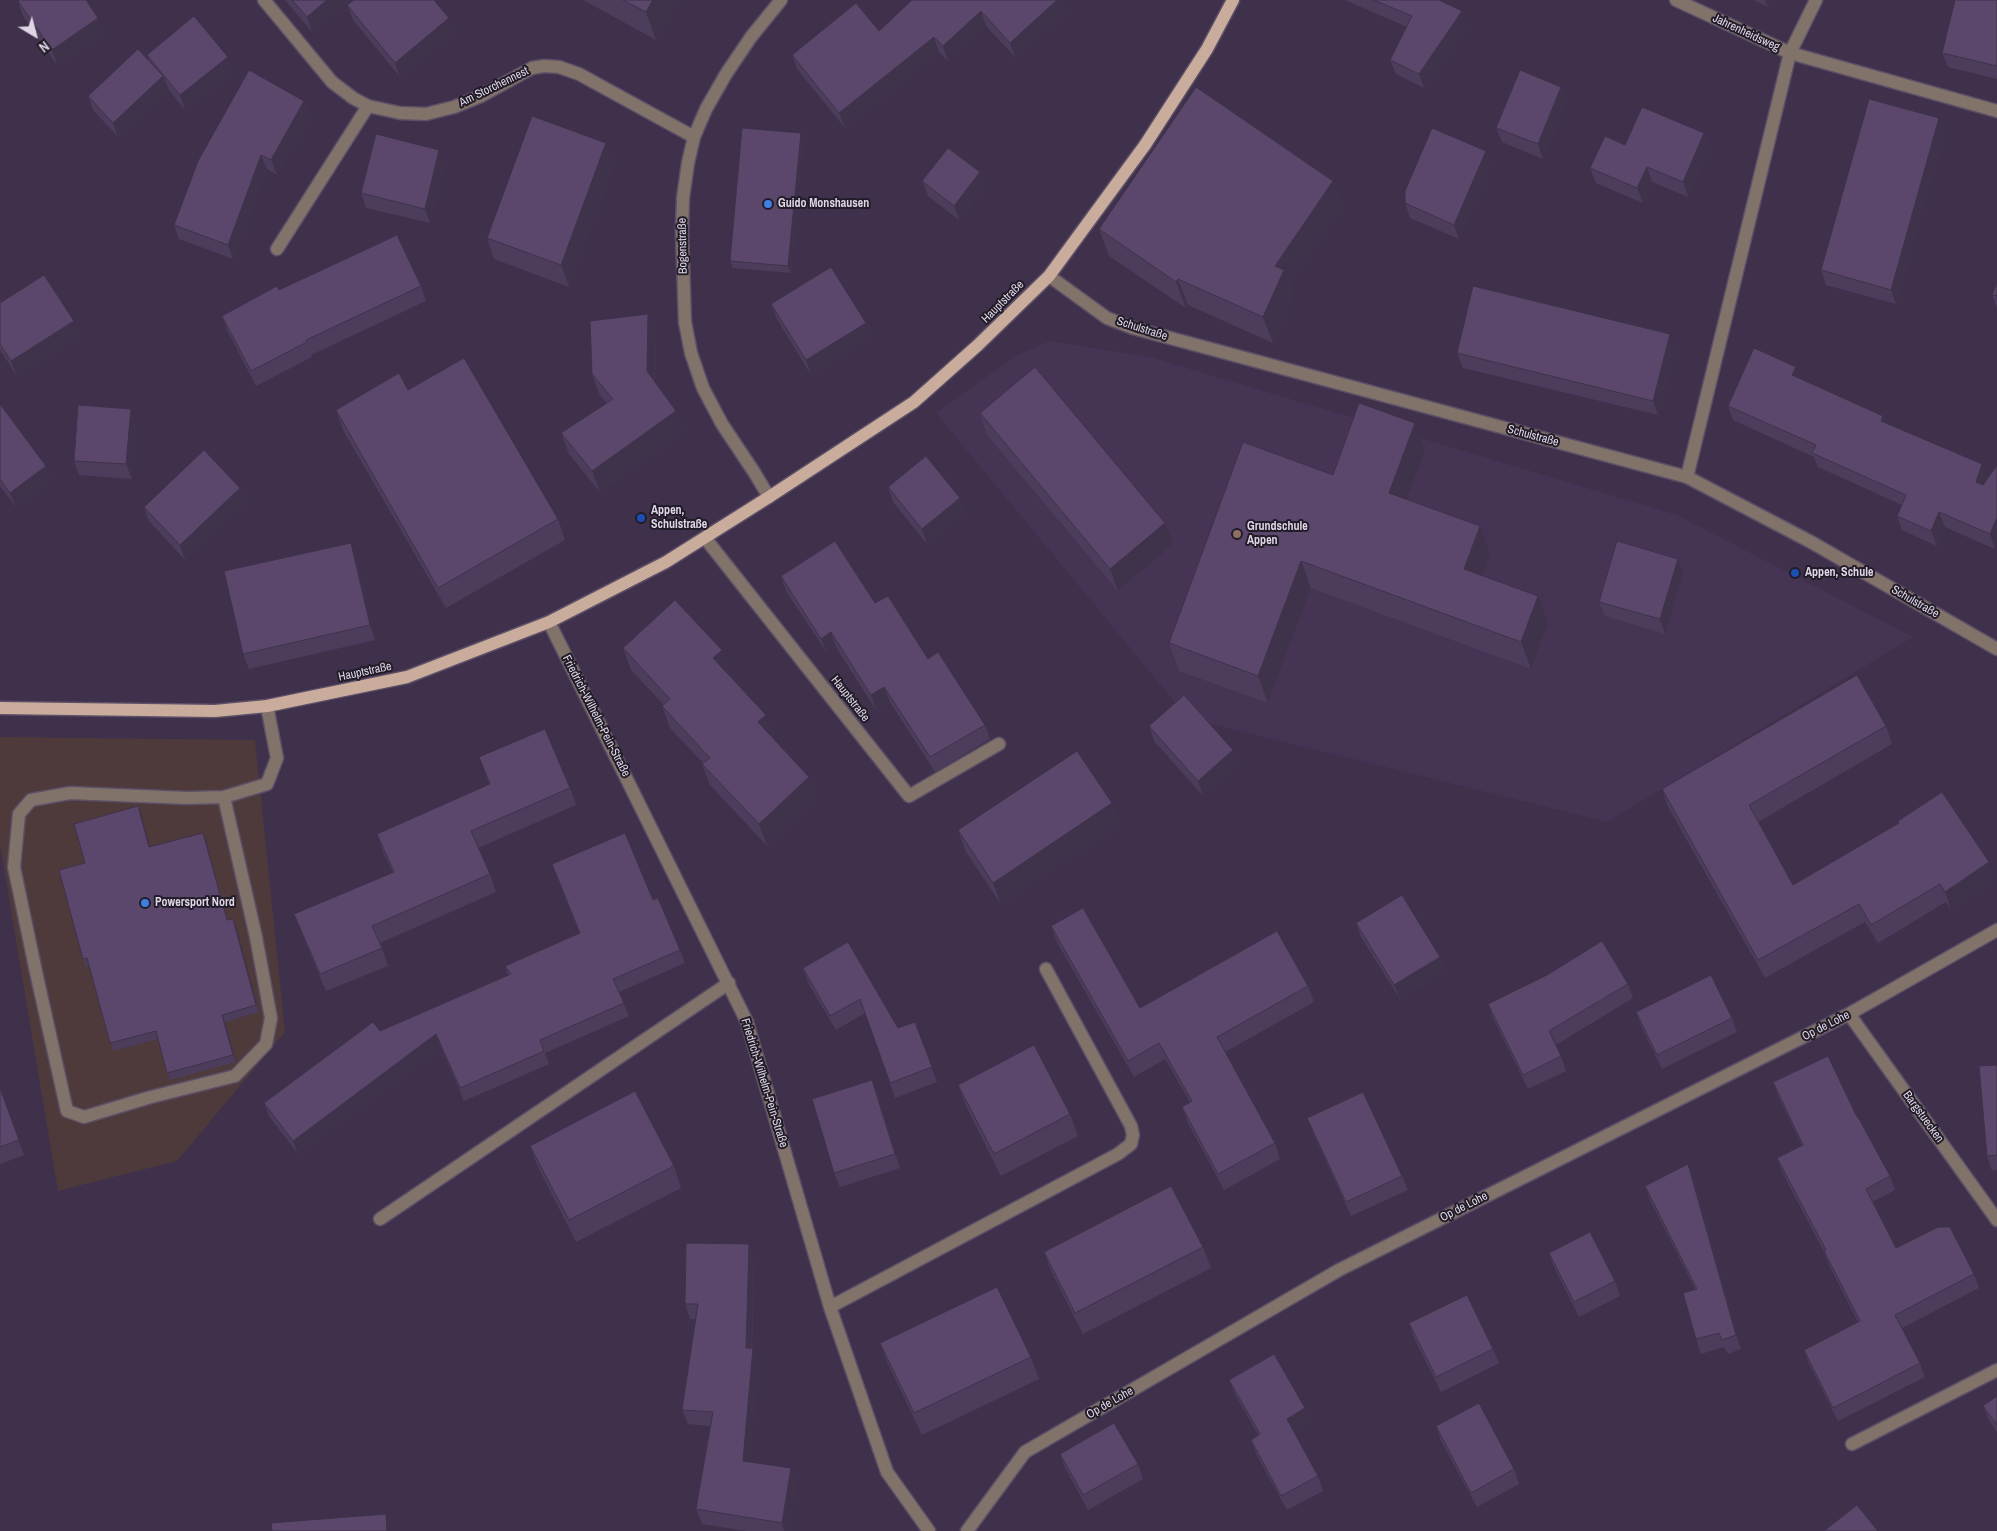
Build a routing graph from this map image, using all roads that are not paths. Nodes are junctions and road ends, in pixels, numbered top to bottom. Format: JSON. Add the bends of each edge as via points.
{"nodes":[{"id":1,"x":264,"y":0,"type":"edge"},
{"id":2,"x":781,"y":0,"type":"edge"},
{"id":3,"x":1234,"y":0,"type":"edge"},
{"id":4,"x":1676,"y":0,"type":"edge"},
{"id":5,"x":1816,"y":0,"type":"edge"},
{"id":6,"x":1790,"y":53,"type":"junction"},
{"id":7,"x":368,"y":106,"type":"junction"},
{"id":8,"x":1997,"y":111,"type":"edge"},
{"id":9,"x":694,"y":137,"type":"junction"},
{"id":10,"x":277,"y":249,"type":"dead end"},
{"id":11,"x":1048,"y":276,"type":"junction"},
{"id":12,"x":1687,"y":477,"type":"junction"},
{"id":13,"x":769,"y":498,"type":"junction"},
{"id":14,"x":705,"y":538,"type":"junction"},
{"id":15,"x":549,"y":622,"type":"junction"},
{"id":16,"x":1997,"y":649,"type":"edge"},
{"id":17,"x":267,"y":706,"type":"junction"},
{"id":18,"x":0,"y":708,"type":"edge"},
{"id":19,"x":999,"y":744,"type":"dead end"},
{"id":20,"x":224,"y":797,"type":"junction"},
{"id":21,"x":1997,"y":930,"type":"edge"},
{"id":22,"x":1046,"y":969,"type":"dead end"},
{"id":23,"x":729,"y":983,"type":"junction"},
{"id":24,"x":1849,"y":1014,"type":"junction"},
{"id":25,"x":380,"y":1219,"type":"dead end"},
{"id":26,"x":1997,"y":1220,"type":"edge"},
{"id":27,"x":830,"y":1307,"type":"junction"},
{"id":28,"x":1997,"y":1370,"type":"edge"},
{"id":29,"x":1852,"y":1444,"type":"dead end"},
{"id":30,"x":929,"y":1531,"type":"edge"},
{"id":31,"x":967,"y":1531,"type":"edge"}],
"edges":[{"from":1,"to":7,"type":"street","name":"Am Storchennest","via":[[332,82]]},
{"from":2,"to":9,"type":"street","name":"Bogenstraße","via":[[726,74]]},
{"from":3,"to":11,"type":"main road","name":"Hauptstraße","via":[[1145,145]]},
{"from":4,"to":6,"type":"street","name":"Jahrenheidsweg"},
{"from":5,"to":6,"type":"street","name":"Jahrenheidsweg"},
{"from":6,"to":8,"type":"street"},
{"from":6,"to":12,"type":"street"},
{"from":7,"to":9,"type":"street","name":"Am Storchennest","via":[[400,113],[426,114],[481,96],[532,68],[559,67],[578,74]]},
{"from":7,"to":10,"type":"street"},
{"from":9,"to":13,"type":"street","name":"Bogenstraße","via":[[683,198],[682,232],[685,322],[691,353],[722,424]]},
{"from":11,"to":12,"type":"street","name":"Schulstraße","via":[[1107,318],[1133,328]]},
{"from":11,"to":13,"type":"main road","name":"Hauptstraße","via":[[914,402]]},
{"from":12,"to":16,"type":"street","name":"Schulstraße","via":[[1811,542]]},
{"from":13,"to":14,"type":"main road","name":"Hauptstraße"},
{"from":14,"to":15,"type":"main road","name":"Hauptstraße","via":[[666,562]]},
{"from":14,"to":19,"type":"street","name":"Hauptstraße","via":[[909,796]]},
{"from":15,"to":17,"type":"main road","name":"Hauptstraße","via":[[407,677]]},
{"from":15,"to":23,"type":"street","name":"Friedrich-Wilhelm-Pein-Straße"},
{"from":17,"to":18,"type":"main road","name":"Hauptstraße","via":[[215,711]]},
{"from":17,"to":20,"type":"street","via":[[277,758],[267,784]]},
{"from":20,"to":20,"type":"street","via":[[70,793],[31,800],[18,814],[14,867],[67,1111],[84,1117],[235,1076],[266,1044],[271,1018]]},
{"from":21,"to":24,"type":"street","name":"Op de Lohe"},
{"from":22,"to":27,"type":"street","via":[[1131,1126],[1131,1144]]},
{"from":23,"to":25,"type":"street"},
{"from":23,"to":27,"type":"street","name":"Friedrich-Wilhelm-Pein-Straße","via":[[747,1022]]},
{"from":24,"to":26,"type":"street","name":"Bargstuecken"},
{"from":24,"to":31,"type":"street","name":"Op de Lohe","via":[[1339,1270],[1025,1452]]},
{"from":27,"to":30,"type":"street","name":"Friedrich-Wilhelm-Pein-Straße","via":[[887,1472]]},
{"from":28,"to":29,"type":"street"}]}
